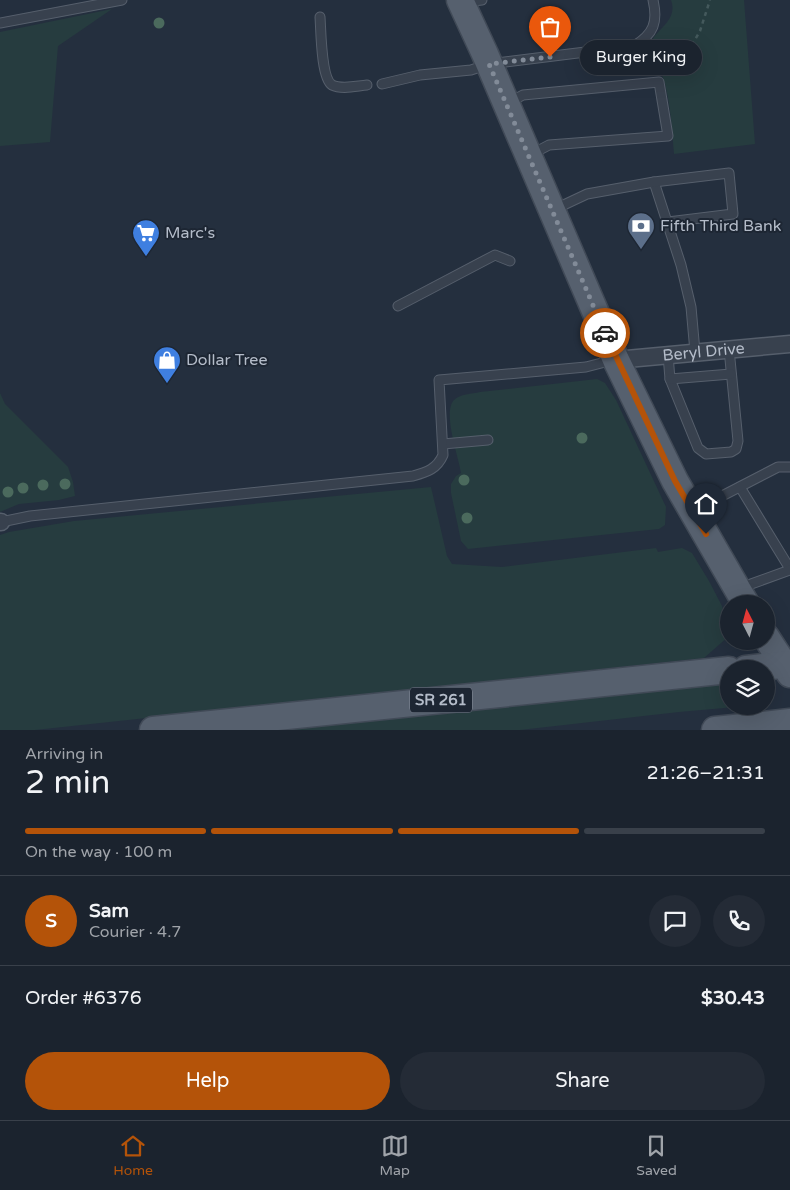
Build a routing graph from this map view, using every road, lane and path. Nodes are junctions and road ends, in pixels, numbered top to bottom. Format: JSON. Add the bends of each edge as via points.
{"nodes":[{"id":1,"x":122,"y":0,"type":"edge"},
{"id":2,"x":653,"y":0,"type":"edge"},
{"id":3,"x":710,"y":0,"type":"edge"},
{"id":4,"x":467,"y":1,"type":"edge"},
{"id":5,"x":320,"y":17,"type":"dead end"},
{"id":6,"x":0,"y":23,"type":"edge"},
{"id":7,"x":489,"y":64,"type":"junction"},
{"id":8,"x":659,"y":82,"type":"junction"},
{"id":9,"x":382,"y":84,"type":"dead end"},
{"id":10,"x":367,"y":85,"type":"dead end"},
{"id":11,"x":505,"y":104,"type":"junction"},
{"id":12,"x":528,"y":156,"type":"junction"},
{"id":13,"x":654,"y":182,"type":"junction"},
{"id":14,"x":551,"y":211,"type":"junction"},
{"id":15,"x":668,"y":222,"type":"junction"},
{"id":16,"x":510,"y":261,"type":"dead end"},
{"id":17,"x":398,"y":306,"type":"dead end"},
{"id":18,"x":790,"y":344,"type":"edge"},
{"id":19,"x":729,"y":349,"type":"junction"},
{"id":20,"x":695,"y":352,"type":"junction"},
{"id":21,"x":668,"y":355,"type":"junction"},
{"id":22,"x":616,"y":360,"type":"junction"},
{"id":23,"x":731,"y":374,"type":"junction"},
{"id":24,"x":670,"y":379,"type":"junction"},
{"id":25,"x":488,"y":440,"type":"dead end"},
{"id":26,"x":443,"y":444,"type":"junction"},
{"id":27,"x":790,"y":467,"type":"edge"},
{"id":28,"x":740,"y":487,"type":"junction"},
{"id":29,"x":693,"y":511,"type":"junction"},
{"id":30,"x":0,"y":522,"type":"edge"},
{"id":31,"x":790,"y":569,"type":"edge"},
{"id":32,"x":741,"y":595,"type":"edge"},
{"id":33,"x":744,"y":595,"type":"edge"},
{"id":34,"x":775,"y":650,"type":"edge"},
{"id":35,"x":775,"y":668,"type":"edge"},
{"id":36,"x":788,"y":668,"type":"edge"},
{"id":37,"x":720,"y":671,"type":"edge"},
{"id":38,"x":790,"y":722,"type":"edge"},
{"id":39,"x":153,"y":730,"type":"edge"},
{"id":40,"x":714,"y":730,"type":"edge"}],
"edges":[{"from":1,"to":6,"type":"lane"},
{"from":2,"to":7,"type":"lane","via":[[655,22],[646,38],[634,46]]},
{"from":3,"to":8,"type":"path","via":[[700,31],[689,50],[662,70]]},
{"from":4,"to":7,"type":"main road"},
{"from":5,"to":10,"type":"lane","via":[[324,65],[330,84],[347,88]]},
{"from":7,"to":9,"type":"lane"},
{"from":7,"to":11,"type":"main road"},
{"from":8,"to":11,"type":"lane","via":[[522,95]]},
{"from":8,"to":12,"type":"lane","via":[[668,136],[549,145]]},
{"from":11,"to":12,"type":"main road"},
{"from":12,"to":14,"type":"main road"},
{"from":13,"to":14,"type":"lane","via":[[587,194]]},
{"from":13,"to":15,"type":"lane"},
{"from":13,"to":15,"type":"lane","via":[[729,173],[733,214]]},
{"from":14,"to":22,"type":"main road"},
{"from":15,"to":20,"type":"lane","via":[[691,307]]},
{"from":16,"to":17,"type":"lane","via":[[495,254]]},
{"from":18,"to":19,"type":"street","name":"Beryl Drive"},
{"from":19,"to":20,"type":"street","name":"Beryl Drive"},
{"from":19,"to":23,"type":"lane"},
{"from":20,"to":21,"type":"street","name":"Beryl Drive"},
{"from":21,"to":22,"type":"street","name":"Beryl Drive"},
{"from":21,"to":24,"type":"lane"},
{"from":22,"to":26,"type":"lane","via":[[586,366],[439,380]]},
{"from":22,"to":29,"type":"main road"},
{"from":23,"to":24,"type":"lane"},
{"from":23,"to":24,"type":"lane","via":[[738,441],[736,449],[731,452],[706,454],[698,448]]},
{"from":25,"to":26,"type":"lane"},
{"from":26,"to":30,"type":"lane","via":[[439,465],[413,476],[30,516]]},
{"from":27,"to":28,"type":"lane","via":[[778,467]]},
{"from":28,"to":29,"type":"lane"},
{"from":28,"to":31,"type":"lane"},
{"from":29,"to":32,"type":"main road"},
{"from":31,"to":33,"type":"lane"},
{"from":34,"to":36,"type":"main road"},
{"from":35,"to":36,"type":"main road"},
{"from":37,"to":39,"type":"main road","number":"SR 261"},
{"from":38,"to":40,"type":"main road"}]}
